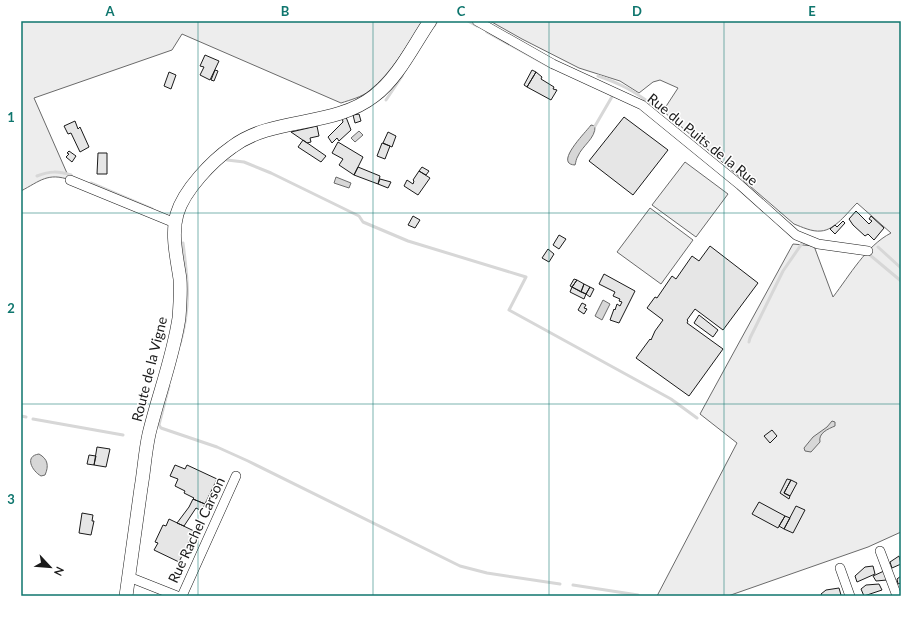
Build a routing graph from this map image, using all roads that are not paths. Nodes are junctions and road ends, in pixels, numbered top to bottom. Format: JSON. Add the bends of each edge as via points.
{"nodes":[{"id":1,"x":430,"y":21,"type":"edge"},
{"id":2,"x":477,"y":21,"type":"edge"},
{"id":3,"x":70,"y":180,"type":"dead end"},
{"id":4,"x":176,"y":223,"type":"junction"},
{"id":5,"x":868,"y":251,"type":"dead end"},
{"id":6,"x":236,"y":476,"type":"dead end"},
{"id":7,"x":880,"y":550,"type":"dead end"},
{"id":8,"x":840,"y":568,"type":"dead end"},
{"id":9,"x":129,"y":577,"type":"junction"},
{"id":10,"x":126,"y":596,"type":"edge"},
{"id":11,"x":177,"y":596,"type":"edge"},
{"id":12,"x":182,"y":596,"type":"edge"},
{"id":13,"x":850,"y":596,"type":"edge"},
{"id":14,"x":897,"y":596,"type":"edge"}],
"edges":[{"from":1,"to":4,"type":"street","name":"Route de la Vigne","via":[[392,77],[374,96],[359,106],[272,129],[242,140],[218,158],[181,204]]},
{"from":2,"to":5,"type":"street","name":"Rue du Puits de la Rue","via":[[553,64],[642,105],[740,185],[796,235],[818,244]]},
{"from":3,"to":4,"type":"street"},
{"from":4,"to":9,"type":"street","name":"Route de la Vigne","via":[[179,318],[149,436]]},
{"from":6,"to":12,"type":"street","name":"Rue Rachel Carson"},
{"from":7,"to":14,"type":"street"},
{"from":8,"to":13,"type":"street"},
{"from":9,"to":10,"type":"street","name":"Route de la Vigne"},
{"from":9,"to":11,"type":"street"}]}
